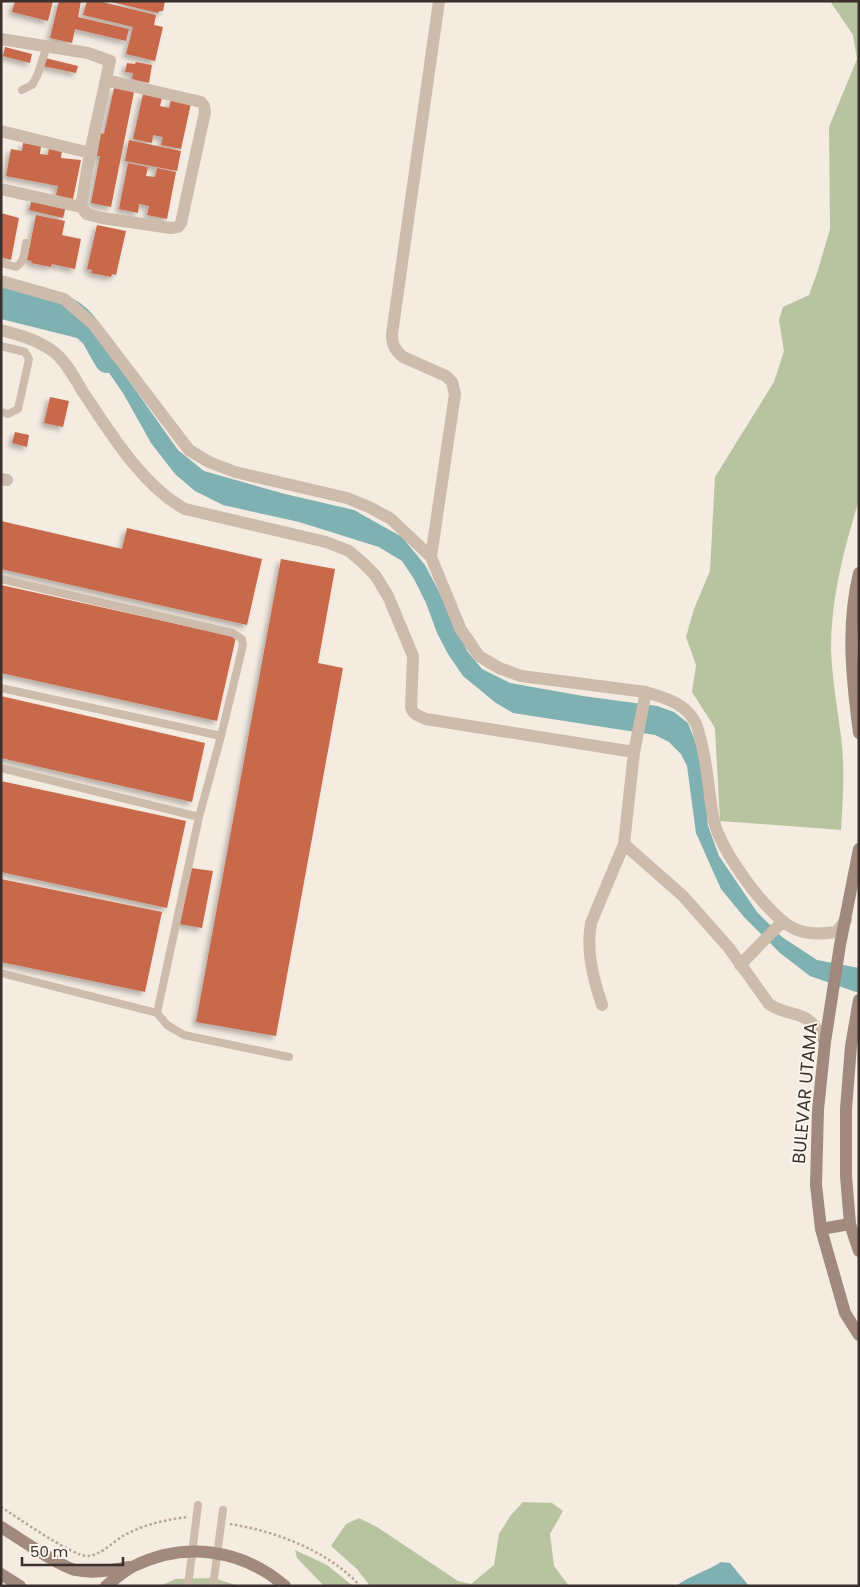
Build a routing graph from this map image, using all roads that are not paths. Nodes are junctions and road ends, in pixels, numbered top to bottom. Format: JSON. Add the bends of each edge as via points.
{"nodes":[{"id":1,"x":439,"y":1,"type":"edge"},
{"id":2,"x":1,"y":38,"type":"edge"},
{"id":3,"x":47,"y":46,"type":"junction"},
{"id":4,"x":106,"y":80,"type":"junction"},
{"id":5,"x":22,"y":90,"type":"dead end"},
{"id":6,"x":1,"y":131,"type":"edge"},
{"id":7,"x":90,"y":153,"type":"junction"},
{"id":8,"x":1,"y":189,"type":"edge"},
{"id":9,"x":81,"y":207,"type":"junction"},
{"id":10,"x":26,"y":243,"type":"dead end"},
{"id":11,"x":1,"y":263,"type":"edge"},
{"id":12,"x":1,"y":282,"type":"edge"},
{"id":13,"x":1,"y":330,"type":"edge"},
{"id":14,"x":1,"y":346,"type":"edge"},
{"id":15,"x":1,"y":412,"type":"edge"},
{"id":16,"x":432,"y":557,"type":"junction"},
{"id":17,"x":859,"y":573,"type":"edge"},
{"id":18,"x":1,"y":579,"type":"edge"},
{"id":19,"x":1,"y":688,"type":"edge"},
{"id":20,"x":645,"y":697,"type":"junction"},
{"id":21,"x":859,"y":733,"type":"edge"},
{"id":22,"x":221,"y":736,"type":"junction"},
{"id":23,"x":634,"y":752,"type":"junction"},
{"id":24,"x":1,"y":768,"type":"edge"},
{"id":25,"x":199,"y":817,"type":"junction"},
{"id":26,"x":626,"y":846,"type":"junction"},
{"id":27,"x":859,"y":849,"type":"edge"},
{"id":28,"x":846,"y":920,"type":"junction"},
{"id":29,"x":780,"y":925,"type":"junction"},
{"id":30,"x":740,"y":965,"type":"junction"},
{"id":31,"x":1,"y":973,"type":"edge"},
{"id":32,"x":859,"y":1000,"type":"edge"},
{"id":33,"x":602,"y":1005,"type":"dead end"},
{"id":34,"x":157,"y":1013,"type":"junction"},
{"id":35,"x":825,"y":1042,"type":"junction"},
{"id":36,"x":855,"y":1043,"type":"edge"},
{"id":37,"x":289,"y":1057,"type":"dead end"},
{"id":38,"x":850,"y":1224,"type":"junction"},
{"id":39,"x":820,"y":1229,"type":"junction"},
{"id":40,"x":859,"y":1251,"type":"edge"},
{"id":41,"x":859,"y":1335,"type":"edge"},
{"id":42,"x":198,"y":1505,"type":"dead end"},
{"id":43,"x":223,"y":1510,"type":"dead end"},
{"id":44,"x":1,"y":1527,"type":"edge"},
{"id":45,"x":133,"y":1566,"type":"junction"},
{"id":46,"x":1,"y":1574,"type":"edge"},
{"id":47,"x":20,"y":1586,"type":"edge"},
{"id":48,"x":106,"y":1586,"type":"edge"},
{"id":49,"x":188,"y":1586,"type":"edge"},
{"id":50,"x":213,"y":1586,"type":"edge"},
{"id":51,"x":285,"y":1586,"type":"edge"}],
"edges":[{"from":1,"to":16,"type":"street","via":[[392,334],[398,353],[446,376],[452,382],[455,394]]},
{"from":2,"to":3,"type":"street"},
{"from":3,"to":4,"type":"street","via":[[107,59],[110,63]]},
{"from":3,"to":5,"type":"lane","via":[[35,81]]},
{"from":4,"to":7,"type":"street"},
{"from":4,"to":9,"type":"street","via":[[201,102],[205,112],[178,227],[102,218],[87,214]]},
{"from":6,"to":7,"type":"street"},
{"from":7,"to":9,"type":"street"},
{"from":8,"to":9,"type":"street"},
{"from":10,"to":11,"type":"lane","via":[[21,264],[16,267]]},
{"from":12,"to":16,"type":"street","via":[[64,300],[93,324],[189,450],[235,472],[347,498],[369,507],[391,519]]},
{"from":13,"to":23,"type":"street","via":[[38,342],[56,353],[119,446],[170,501],[185,509],[326,542],[349,551],[363,563],[388,596],[411,651],[414,664],[412,712],[426,719]]},
{"from":14,"to":15,"type":"lane","via":[[25,352],[29,359],[18,409],[8,414]]},
{"from":16,"to":20,"type":"street","via":[[462,630],[479,656],[521,676]]},
{"from":17,"to":21,"type":"main road","via":[[851,615],[850,647]]},
{"from":18,"to":22,"type":"lane","via":[[233,633],[242,638]]},
{"from":19,"to":22,"type":"lane"},
{"from":20,"to":23,"type":"street"},
{"from":20,"to":29,"type":"street","via":[[661,696],[680,706],[695,720],[704,752],[714,822],[723,846]]},
{"from":22,"to":25,"type":"lane"},
{"from":23,"to":26,"type":"street"},
{"from":24,"to":25,"type":"lane"},
{"from":25,"to":34,"type":"lane"},
{"from":26,"to":30,"type":"street","via":[[683,896]]},
{"from":26,"to":33,"type":"street","via":[[591,923],[592,973]]},
{"from":27,"to":28,"type":"main road","name":"BULEVAR UTAMA"},
{"from":28,"to":29,"type":"street","via":[[836,932],[821,935]]},
{"from":28,"to":35,"type":"main road","name":"BULEVAR UTAMA"},
{"from":29,"to":30,"type":"street"},
{"from":30,"to":35,"type":"street","via":[[769,1004],[777,1010],[805,1017],[819,1030]]},
{"from":31,"to":34,"type":"lane"},
{"from":32,"to":36,"type":"main road"},
{"from":34,"to":37,"type":"lane","via":[[167,1025],[184,1035]]},
{"from":35,"to":39,"type":"main road","name":"BULEVAR UTAMA","via":[[818,1110],[816,1185]]},
{"from":36,"to":38,"type":"main road","via":[[846,1109]]},
{"from":38,"to":39,"type":"main road"},
{"from":38,"to":40,"type":"main road"},
{"from":39,"to":41,"type":"main road","name":"BULEVAR UTAMA","via":[[845,1313]]},
{"from":42,"to":49,"type":"lane"},
{"from":43,"to":50,"type":"lane"},
{"from":44,"to":45,"type":"main road","via":[[76,1570],[97,1572]]},
{"from":45,"to":48,"type":"main road"},
{"from":45,"to":51,"type":"main road","via":[[167,1554],[202,1551],[237,1557],[269,1573]]},
{"from":46,"to":47,"type":"main road"}]}
